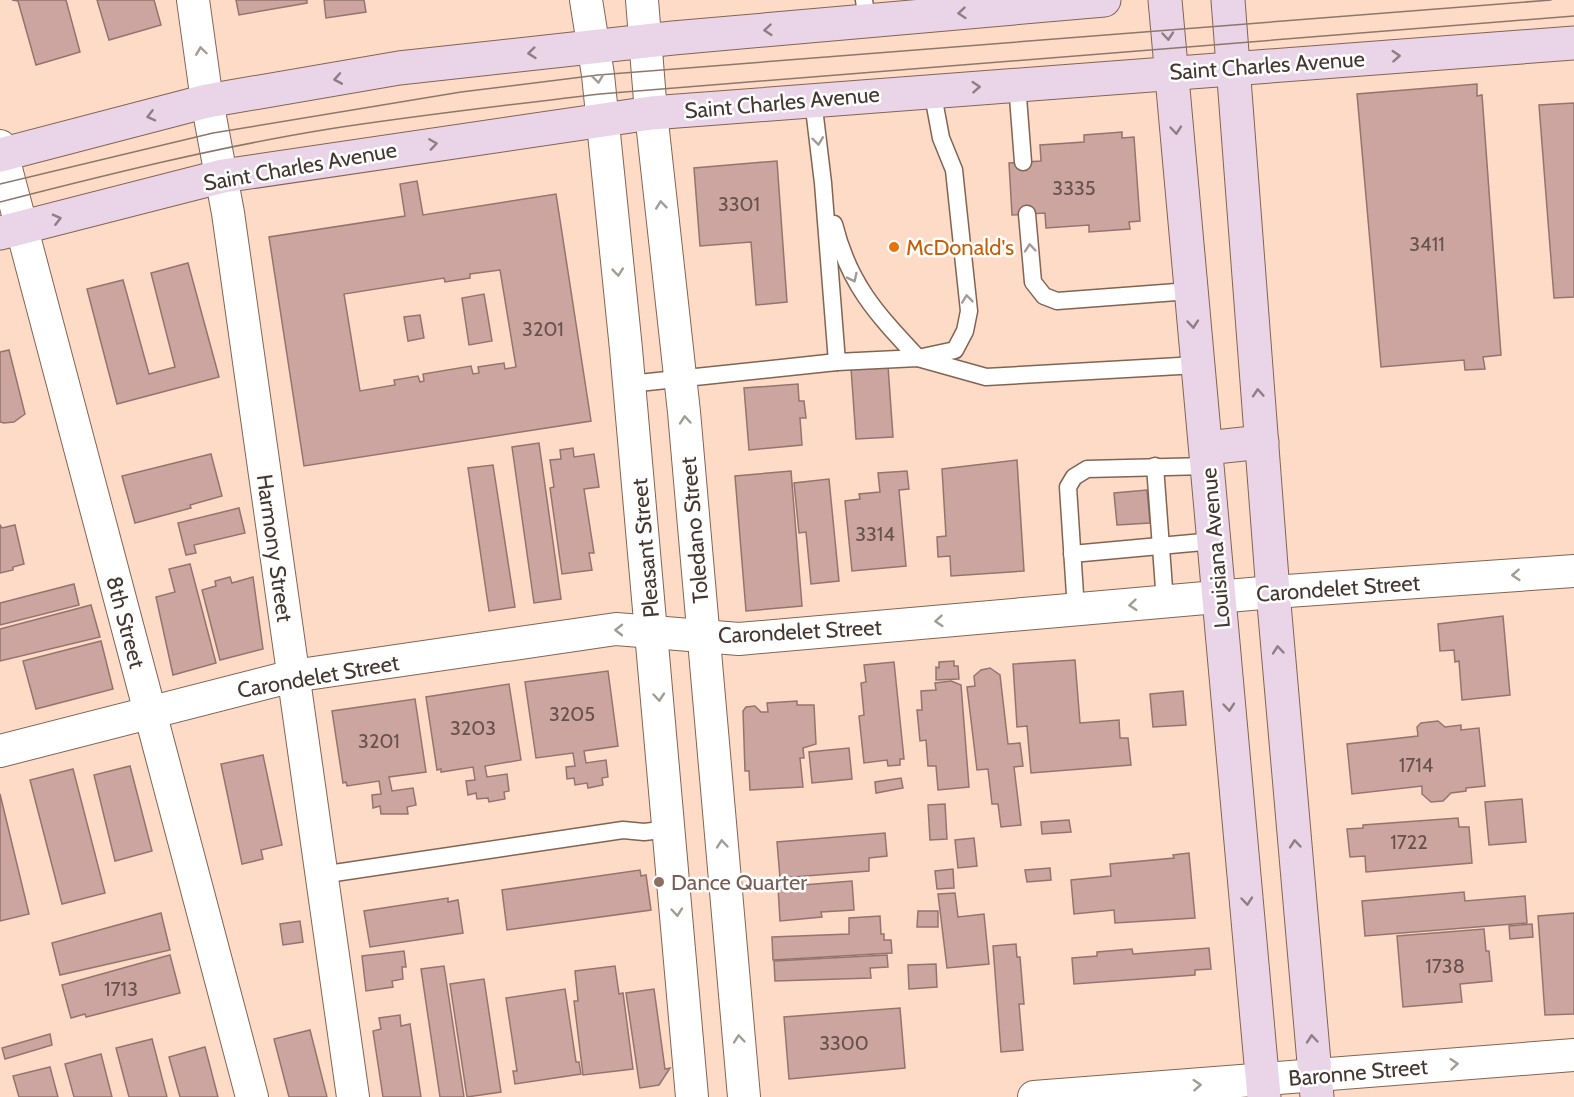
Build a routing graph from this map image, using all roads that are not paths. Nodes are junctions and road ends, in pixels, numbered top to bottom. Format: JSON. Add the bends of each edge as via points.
{"nodes":[{"id":1,"x":193,"y":0,"type":"edge"},
{"id":2,"x":586,"y":0,"type":"edge"},
{"id":3,"x":642,"y":0,"type":"edge"},
{"id":4,"x":1104,"y":0,"type":"edge"},
{"id":5,"x":1165,"y":0,"type":"edge"},
{"id":6,"x":1228,"y":0,"type":"edge"},
{"id":7,"x":866,"y":10,"type":"edge"},
{"id":8,"x":645,"y":41,"type":"junction"},
{"id":9,"x":1574,"y":43,"type":"edge"},
{"id":10,"x":593,"y":47,"type":"junction"},
{"id":11,"x":1233,"y":68,"type":"junction"},
{"id":12,"x":1172,"y":72,"type":"junction"},
{"id":13,"x":1017,"y":84,"type":"junction"},
{"id":14,"x":932,"y":90,"type":"junction"},
{"id":15,"x":813,"y":100,"type":"junction"},
{"id":16,"x":207,"y":101,"type":"junction"},
{"id":17,"x":651,"y":113,"type":"junction"},
{"id":18,"x":603,"y":120,"type":"junction"},
{"id":19,"x":1,"y":152,"type":"edge"},
{"id":20,"x":1023,"y":162,"type":"dead end"},
{"id":21,"x":222,"y":176,"type":"junction"},
{"id":22,"x":823,"y":183,"type":"junction"},
{"id":23,"x":1027,"y":214,"type":"dead end"},
{"id":24,"x":11,"y":230,"type":"edge"},
{"id":25,"x":1190,"y":291,"type":"junction"},
{"id":26,"x":918,"y":358,"type":"junction"},
{"id":27,"x":837,"y":362,"type":"junction"},
{"id":28,"x":1197,"y":365,"type":"junction"},
{"id":29,"x":681,"y":380,"type":"junction"},
{"id":30,"x":629,"y":384,"type":"junction"},
{"id":31,"x":1262,"y":442,"type":"junction"},
{"id":32,"x":1206,"y":457,"type":"junction"},
{"id":33,"x":1155,"y":466,"type":"junction"},
{"id":34,"x":1214,"y":541,"type":"junction"},
{"id":35,"x":1162,"y":546,"type":"junction"},
{"id":36,"x":1072,"y":554,"type":"junction"},
{"id":37,"x":1574,"y":571,"type":"edge"},
{"id":38,"x":1273,"y":592,"type":"junction"},
{"id":39,"x":1219,"y":598,"type":"junction"},
{"id":40,"x":1165,"y":602,"type":"junction"},
{"id":41,"x":1076,"y":610,"type":"junction"},
{"id":42,"x":653,"y":632,"type":"junction"},
{"id":43,"x":704,"y":636,"type":"junction"},
{"id":44,"x":293,"y":676,"type":"junction"},
{"id":45,"x":150,"y":712,"type":"junction"},
{"id":46,"x":0,"y":751,"type":"edge"},
{"id":47,"x":670,"y":829,"type":"junction"},
{"id":48,"x":321,"y":875,"type":"junction"},
{"id":49,"x":1574,"y":1055,"type":"edge"},
{"id":50,"x":1316,"y":1086,"type":"edge"},
{"id":51,"x":1263,"y":1088,"type":"edge"},
{"id":52,"x":252,"y":1097,"type":"edge"},
{"id":53,"x":352,"y":1097,"type":"edge"},
{"id":54,"x":692,"y":1097,"type":"edge"},
{"id":55,"x":744,"y":1097,"type":"edge"},
{"id":56,"x":1034,"y":1097,"type":"edge"}],
"edges":[{"from":16,"to":1,"type":"street","name":"Harmony Street","one_way":true},
{"from":2,"to":10,"type":"street","name":"Pleasant Street"},
{"from":3,"to":8,"type":"street","name":"Toledano Street"},
{"from":4,"to":7,"type":"main road","one_way":true},
{"from":5,"to":12,"type":"main road","name":"Louisiana Avenue","one_way":true},
{"from":6,"to":11,"type":"main road"},
{"from":7,"to":8,"type":"main road","one_way":true},
{"from":8,"to":10,"type":"main road"},
{"from":8,"to":17,"type":"street","name":"Toledano Street"},
{"from":11,"to":9,"type":"main road","name":"Saint Charles Avenue","one_way":true},
{"from":10,"to":16,"type":"main road","one_way":true,"via":[[399,68]]},
{"from":10,"to":18,"type":"street","name":"Pleasant Street","one_way":true},
{"from":11,"to":12,"type":"main road","name":"Saint Charles Avenue"},
{"from":31,"to":11,"type":"main road","one_way":true},
{"from":12,"to":13,"type":"main road","name":"Saint Charles Avenue"},
{"from":12,"to":25,"type":"main road","name":"Louisiana Avenue","one_way":true},
{"from":14,"to":13,"type":"main road","name":"Saint Charles Avenue","one_way":true},
{"from":13,"to":20,"type":"lane"},
{"from":14,"to":15,"type":"main road","name":"Saint Charles Avenue"},
{"from":26,"to":14,"type":"lane","one_way":true,"via":[[955,351],[969,311],[954,170],[941,138]]},
{"from":15,"to":17,"type":"main road","name":"Saint Charles Avenue"},
{"from":15,"to":22,"type":"lane","one_way":true},
{"from":16,"to":19,"type":"main road","one_way":true},
{"from":16,"to":21,"type":"street","name":"Harmony Street"},
{"from":17,"to":18,"type":"main road","name":"Saint Charles Avenue"},
{"from":29,"to":17,"type":"street","name":"Toledano Street","one_way":true},
{"from":21,"to":18,"type":"main road","name":"Saint Charles Avenue","one_way":true},
{"from":18,"to":30,"type":"street","name":"Pleasant Street","one_way":true},
{"from":19,"to":24,"type":"street","name":"8th Street"},
{"from":24,"to":21,"type":"main road","name":"Saint Charles Avenue","one_way":true},
{"from":21,"to":44,"type":"street","name":"Harmony Street"},
{"from":22,"to":26,"type":"lane","one_way":true,"via":[[841,252],[857,286]]},
{"from":22,"to":27,"type":"lane"},
{"from":25,"to":23,"type":"lane","one_way":true,"via":[[1057,301],[1044,296],[1033,282]]},
{"from":24,"to":45,"type":"street","name":"8th Street"},
{"from":25,"to":28,"type":"main road","name":"Louisiana Avenue","one_way":true},
{"from":26,"to":27,"type":"lane"},
{"from":26,"to":28,"type":"lane","via":[[987,377]]},
{"from":27,"to":29,"type":"lane"},
{"from":28,"to":32,"type":"main road","name":"Louisiana Avenue"},
{"from":29,"to":30,"type":"lane"},
{"from":43,"to":29,"type":"street","name":"Toledano Street","one_way":true},
{"from":30,"to":42,"type":"street","name":"Pleasant Street"},
{"from":31,"to":32,"type":"main road"},
{"from":31,"to":38,"type":"main road"},
{"from":32,"to":33,"type":"lane"},
{"from":32,"to":34,"type":"main road","name":"Louisiana Avenue"},
{"from":33,"to":35,"type":"lane"},
{"from":33,"to":36,"type":"lane","via":[[1087,469],[1074,477],[1068,487]]},
{"from":34,"to":35,"type":"lane"},
{"from":34,"to":39,"type":"main road","name":"Louisiana Avenue"},
{"from":35,"to":36,"type":"lane"},
{"from":35,"to":40,"type":"lane"},
{"from":36,"to":41,"type":"lane"},
{"from":37,"to":38,"type":"street","name":"Carondelet Street","one_way":true},
{"from":38,"to":39,"type":"street","name":"Carondelet Street"},
{"from":50,"to":38,"type":"main road","one_way":true},
{"from":39,"to":40,"type":"street","name":"Carondelet Street"},
{"from":39,"to":51,"type":"main road","name":"Louisiana Avenue","one_way":true},
{"from":40,"to":41,"type":"street","name":"Carondelet Street","one_way":true},
{"from":41,"to":43,"type":"street","name":"Carondelet Street","one_way":true,"via":[[739,639]]},
{"from":42,"to":43,"type":"street","name":"Carondelet Street"},
{"from":42,"to":44,"type":"street","name":"Carondelet Street","one_way":true,"via":[[616,629]]},
{"from":42,"to":47,"type":"street","name":"Pleasant Street","one_way":true},
{"from":55,"to":43,"type":"street","name":"Toledano Street","one_way":true},
{"from":44,"to":45,"type":"street","name":"Carondelet Street"},
{"from":44,"to":48,"type":"street","name":"Harmony Street"},
{"from":45,"to":46,"type":"street","name":"Carondelet Street"},
{"from":45,"to":52,"type":"street","name":"8th Street"},
{"from":47,"to":48,"type":"lane","via":[[623,830]]},
{"from":47,"to":54,"type":"street","name":"Pleasant Street","one_way":true},
{"from":48,"to":53,"type":"street","name":"Harmony Street"},
{"from":50,"to":49,"type":"street","name":"Baronne Street","one_way":true},
{"from":50,"to":51,"type":"street","name":"Baronne Street"},
{"from":56,"to":51,"type":"street","name":"Baronne Street","one_way":true}]}
